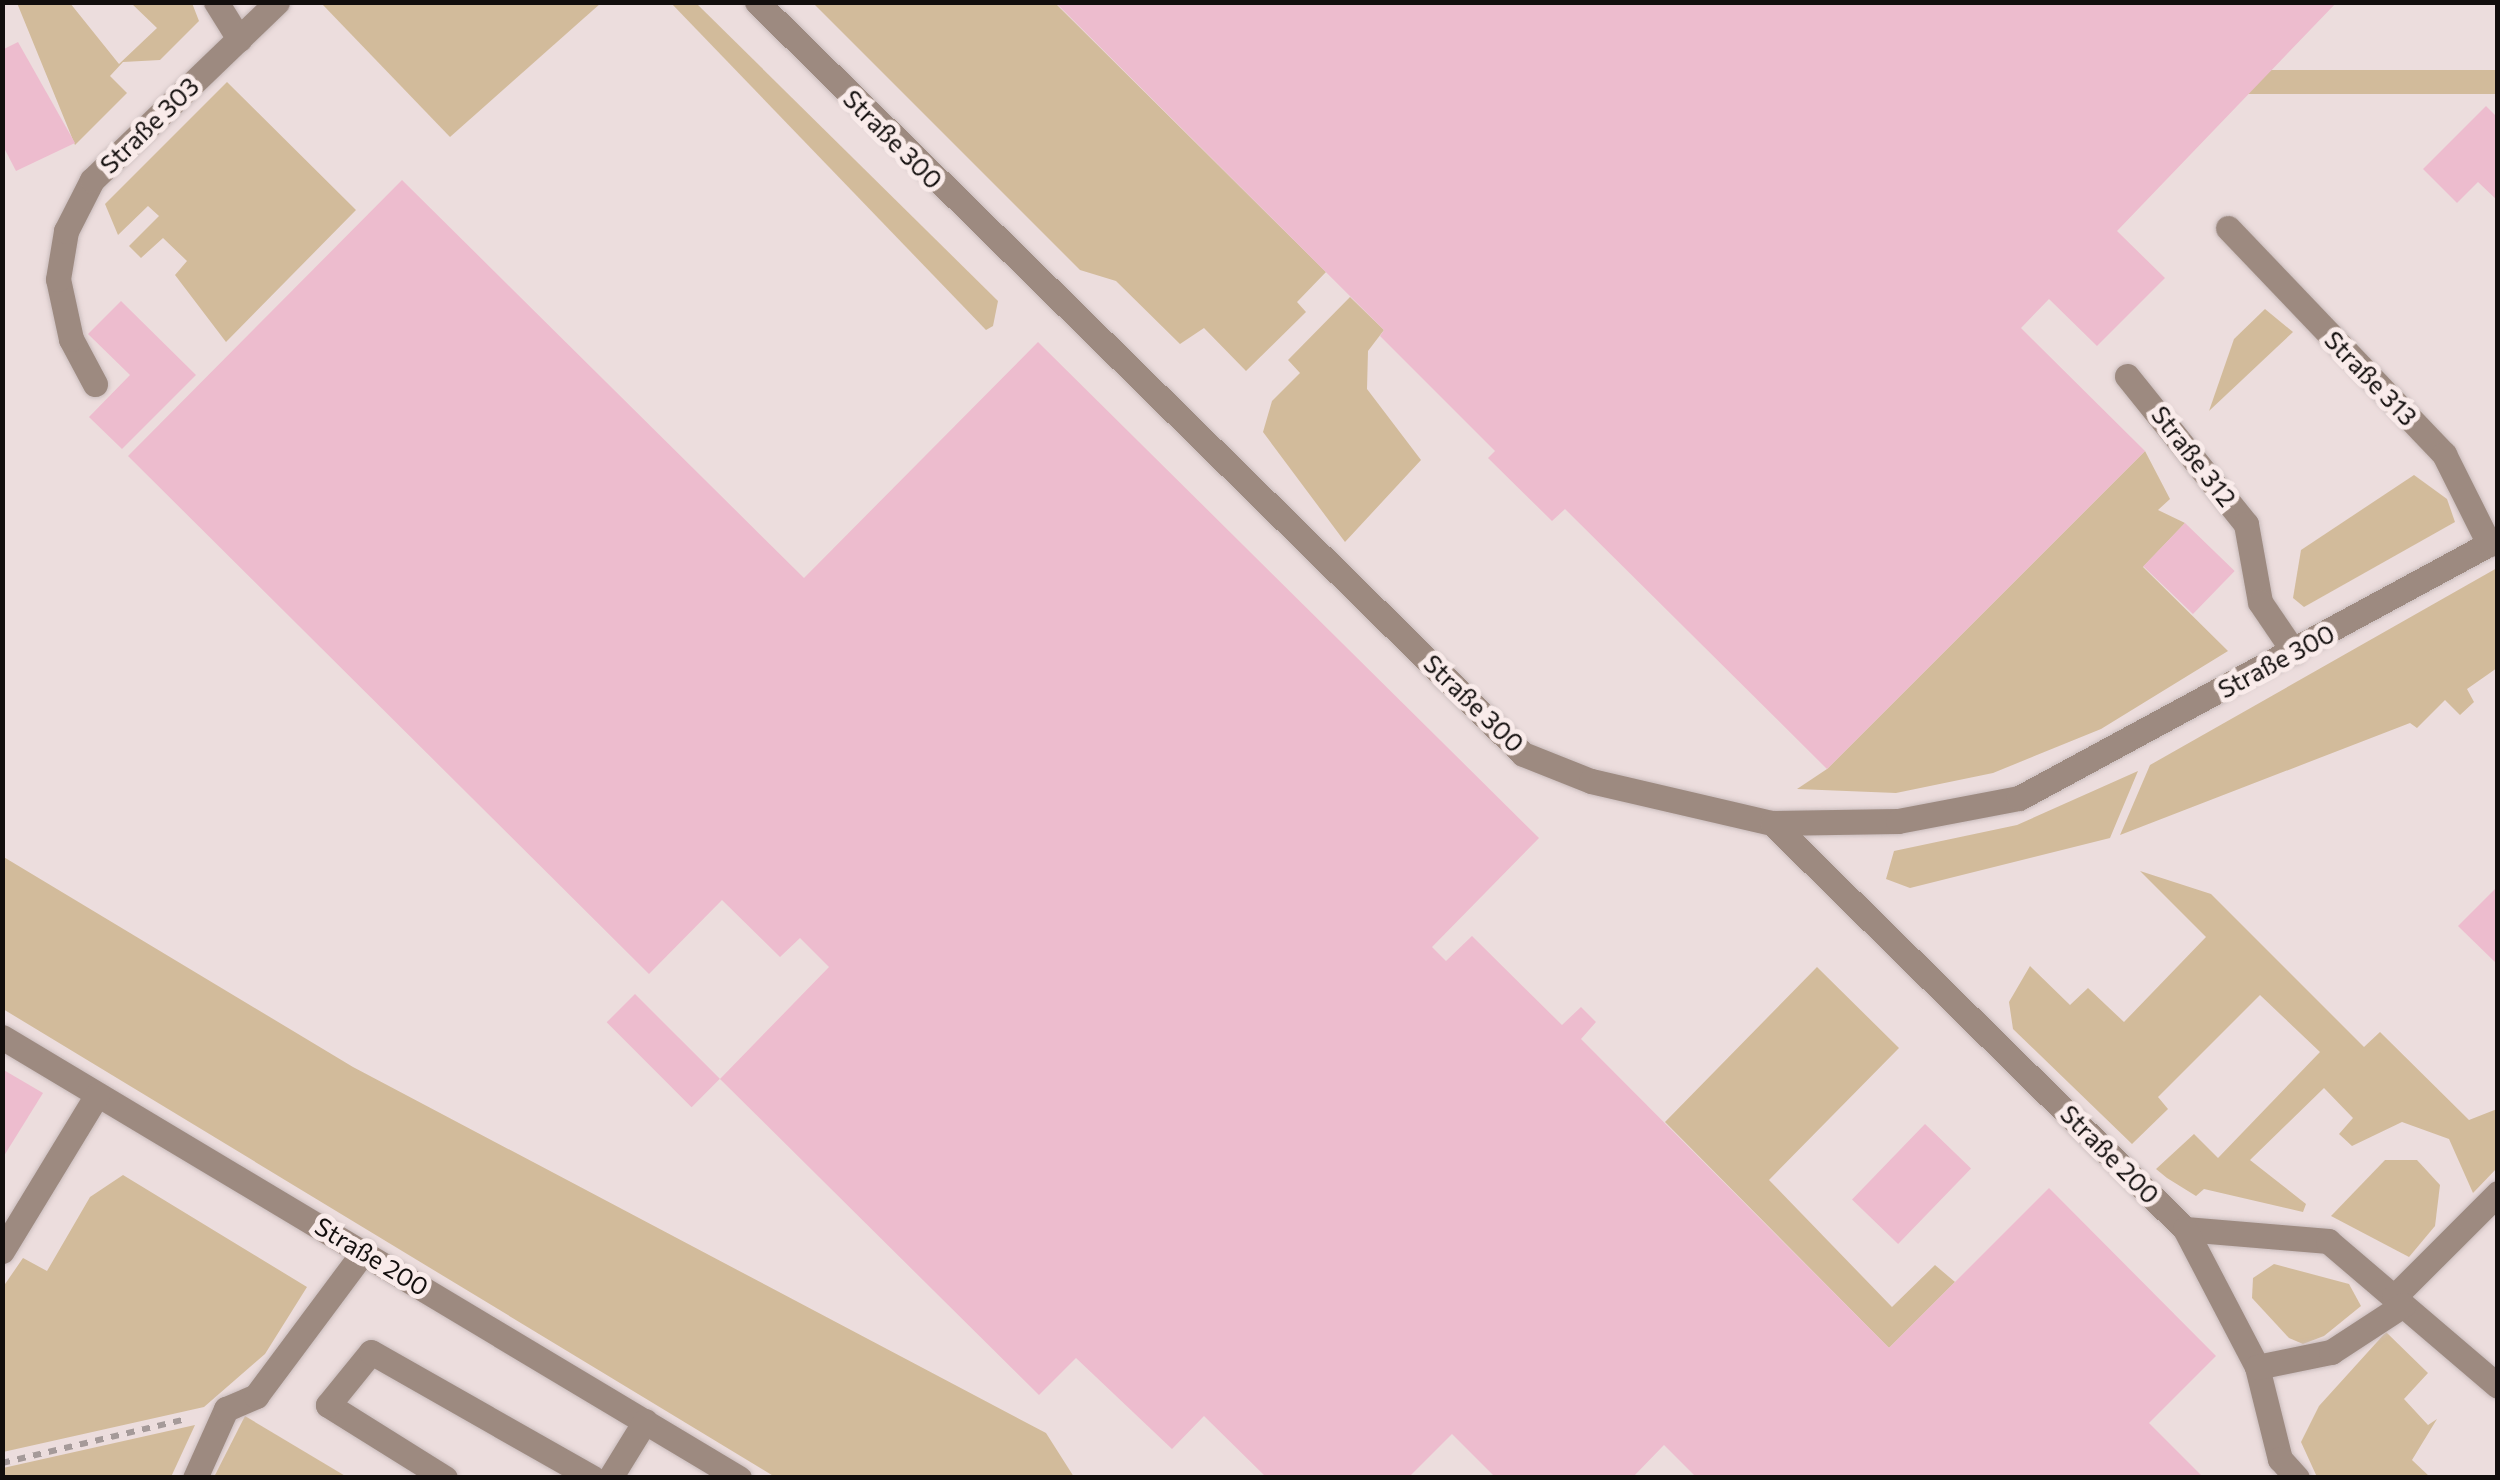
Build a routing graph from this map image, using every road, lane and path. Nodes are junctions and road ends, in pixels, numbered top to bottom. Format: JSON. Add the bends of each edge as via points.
{"nodes":[{"id":1,"x":216,"y":2,"type":"edge"},
{"id":2,"x":277,"y":2,"type":"edge"},
{"id":3,"x":757,"y":2,"type":"edge"},
{"id":4,"x":238,"y":39,"type":"junction"},
{"id":5,"x":2228,"y":228,"type":"dead end"},
{"id":6,"x":2127,"y":376,"type":"dead end"},
{"id":7,"x":95,"y":384,"type":"dead end"},
{"id":8,"x":2493,"y":541,"type":"edge"},
{"id":9,"x":2294,"y":652,"type":"junction"},
{"id":10,"x":1772,"y":823,"type":"junction"},
{"id":11,"x":2,"y":1037,"type":"edge"},
{"id":12,"x":97,"y":1095,"type":"junction"},
{"id":13,"x":2498,"y":1193,"type":"edge"},
{"id":14,"x":2184,"y":1229,"type":"junction"},
{"id":15,"x":2,"y":1251,"type":"edge"},
{"id":16,"x":364,"y":1251,"type":"junction"},
{"id":17,"x":2399,"y":1301,"type":"junction"},
{"id":18,"x":2256,"y":1367,"type":"junction"},
{"id":19,"x":2498,"y":1386,"type":"edge"},
{"id":20,"x":226,"y":1410,"type":"junction"},
{"id":21,"x":645,"y":1421,"type":"junction"},
{"id":22,"x":2,"y":1463,"type":"edge"},
{"id":23,"x":194,"y":1478,"type":"edge"},
{"id":24,"x":445,"y":1478,"type":"edge"},
{"id":25,"x":594,"y":1478,"type":"edge"},
{"id":26,"x":610,"y":1478,"type":"edge"},
{"id":27,"x":739,"y":1478,"type":"edge"},
{"id":28,"x":2297,"y":1478,"type":"edge"}],
"edges":[{"from":1,"to":4,"type":"street"},
{"from":2,"to":4,"type":"street","name":"Straße 303"},
{"from":3,"to":10,"type":"street","name":"Straße 300","via":[[1523,754],[1678,807]]},
{"from":4,"to":7,"type":"street","name":"Straße 303","via":[[92,180],[66,231],[58,279],[71,339]]},
{"from":5,"to":8,"type":"street","name":"Straße 313","via":[[2444,454]]},
{"from":6,"to":9,"type":"street","name":"Straße 312","via":[[2246,524],[2260,602]]},
{"from":8,"to":9,"type":"street","name":"Straße 300"},
{"from":9,"to":10,"type":"street","name":"Straße 300","via":[[2019,798],[1898,821]]},
{"from":10,"to":14,"type":"street","name":"Straße 200"},
{"from":11,"to":12,"type":"street","name":"Straße 200"},
{"from":12,"to":15,"type":"street"},
{"from":12,"to":16,"type":"street","name":"Straße 200"},
{"from":13,"to":17,"type":"street"},
{"from":14,"to":17,"type":"street","via":[[2328,1241]]},
{"from":14,"to":18,"type":"street","name":"Straße 200"},
{"from":16,"to":20,"type":"street","via":[[256,1396]]},
{"from":16,"to":21,"type":"street","name":"Straße 200"},
{"from":17,"to":18,"type":"street","via":[[2331,1352]]},
{"from":17,"to":19,"type":"street"},
{"from":18,"to":28,"type":"street","name":"Straße 200","via":[[2280,1459]]},
{"from":20,"to":22,"type":"path"},
{"from":20,"to":23,"type":"street"},
{"from":21,"to":26,"type":"street"},
{"from":21,"to":27,"type":"street","name":"Straße 200"},
{"from":24,"to":25,"type":"street","via":[[328,1405],[370,1352]]}]}
